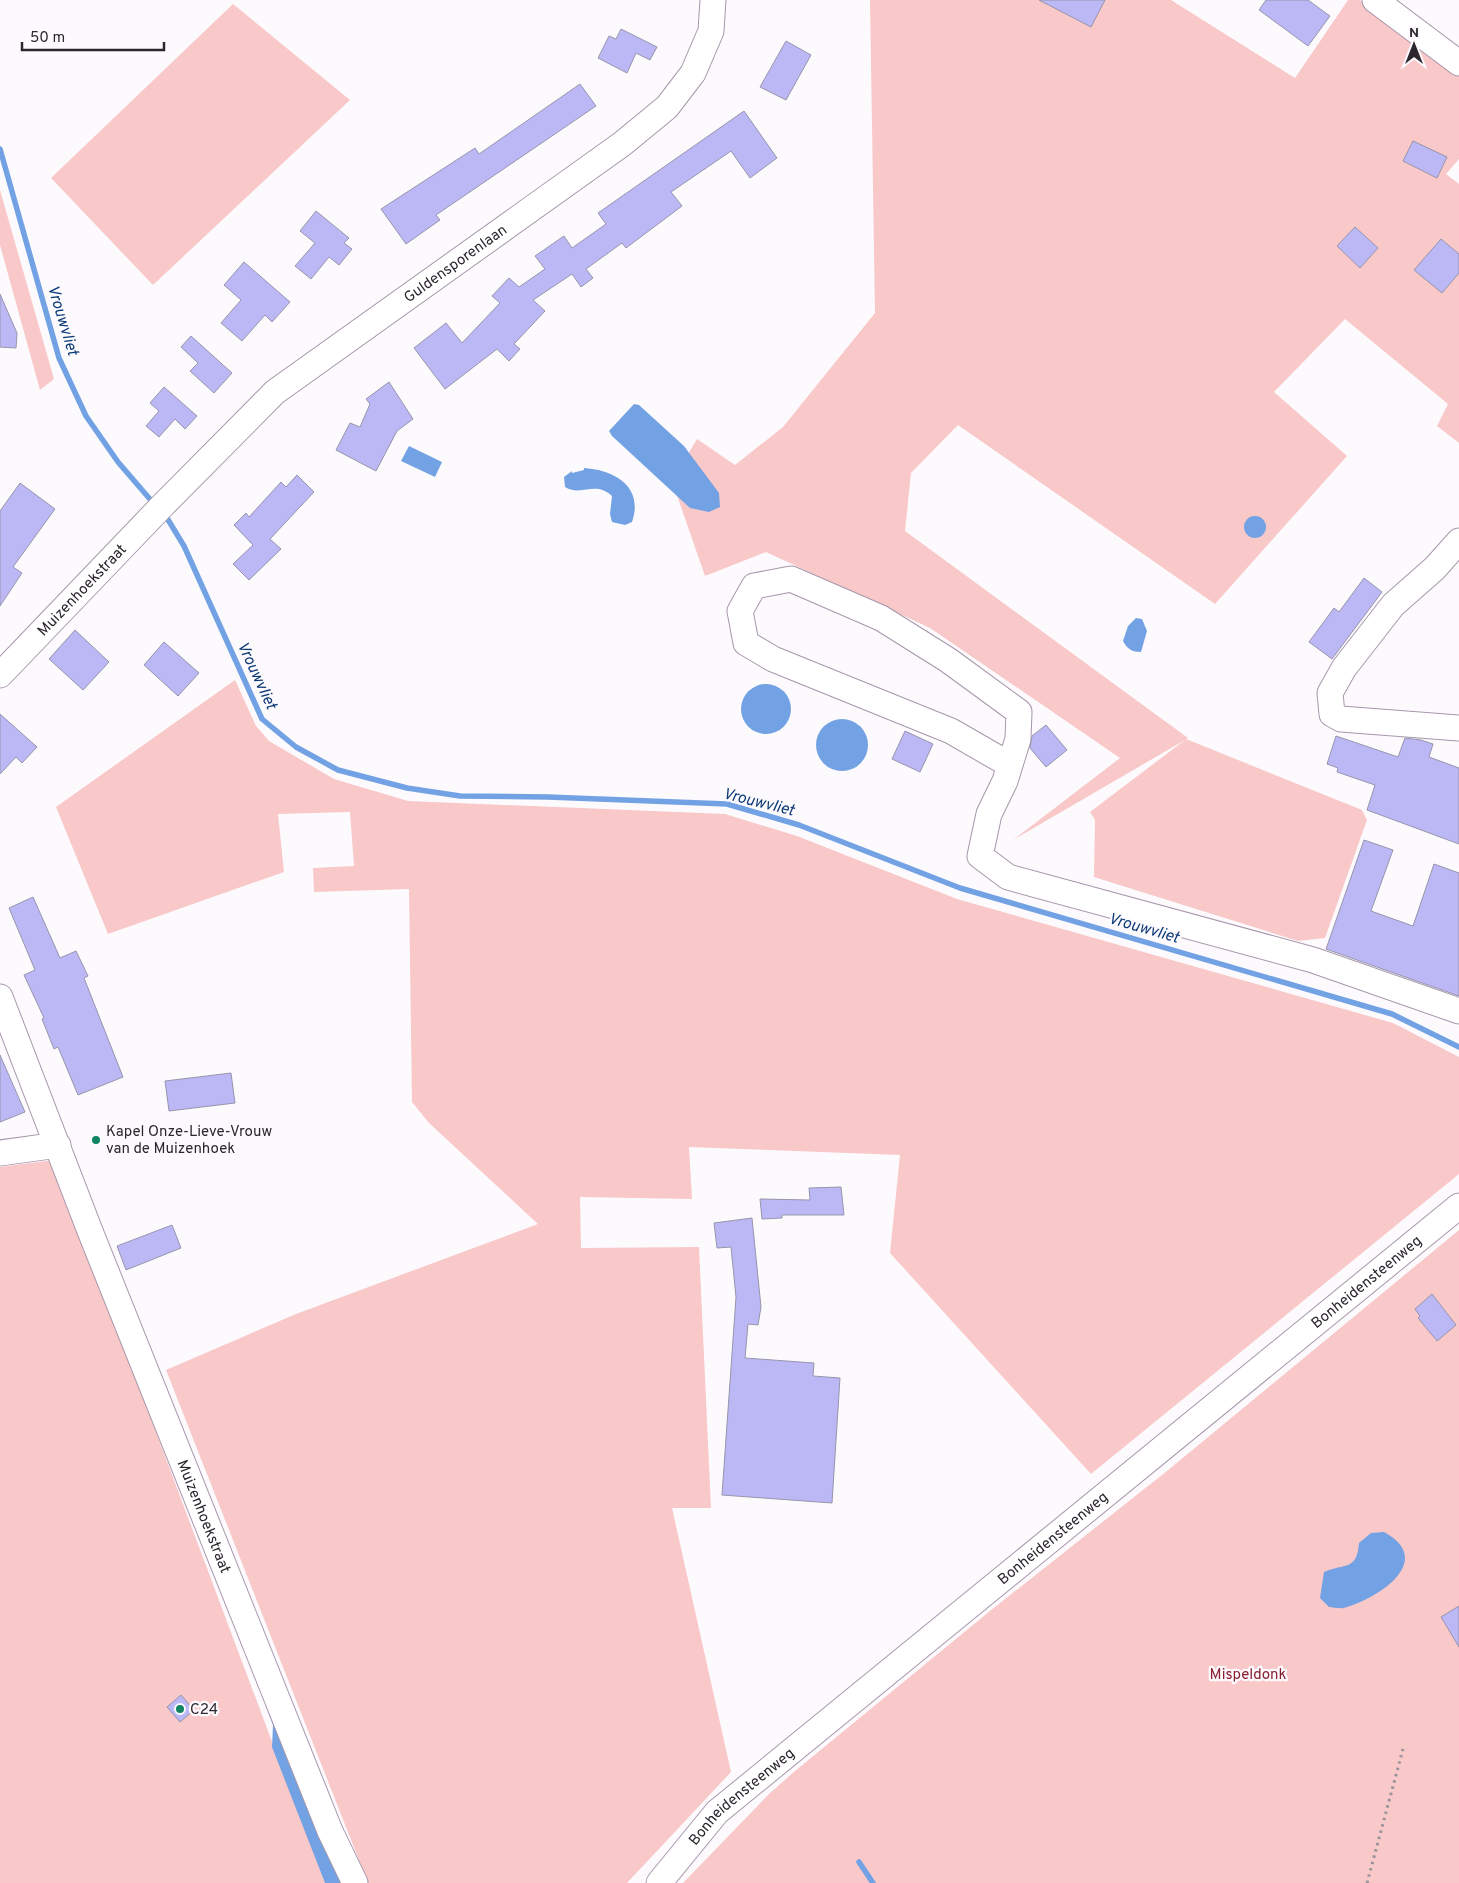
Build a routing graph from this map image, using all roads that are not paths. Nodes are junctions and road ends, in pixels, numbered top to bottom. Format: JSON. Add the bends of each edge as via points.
{"nodes":[{"id":1,"x":713,"y":0,"type":"edge"},
{"id":2,"x":1375,"y":0,"type":"edge"},
{"id":3,"x":1459,"y":63,"type":"edge"},
{"id":4,"x":159,"y":509,"type":"joint"},
{"id":5,"x":1459,"y":541,"type":"edge"},
{"id":6,"x":0,"y":675,"type":"edge"},
{"id":7,"x":1459,"y":728,"type":"edge"},
{"id":8,"x":1010,"y":765,"type":"junction"},
{"id":9,"x":0,"y":997,"type":"edge"},
{"id":10,"x":1459,"y":1010,"type":"edge"},
{"id":11,"x":58,"y":1146,"type":"junction"},
{"id":12,"x":0,"y":1153,"type":"edge"},
{"id":13,"x":1459,"y":1206,"type":"edge"},
{"id":14,"x":355,"y":1883,"type":"edge"},
{"id":15,"x":659,"y":1883,"type":"edge"}],
"edges":[{"from":1,"to":4,"type":"street","name":"Guldensporenlaan","via":[[712,31],[693,73],[667,107],[622,144],[275,392]]},
{"from":2,"to":3,"type":"street"},
{"from":4,"to":6,"type":"street","name":"Muizenhoekstraat"},
{"from":5,"to":7,"type":"street","via":[[1435,568],[1393,605],[1344,668],[1330,693],[1332,714],[1342,719]]},
{"from":8,"to":8,"type":"street","via":[[1018,740],[1019,712],[948,660],[881,618],[791,579],[754,586],[740,611],[746,643],[773,660],[951,731]]},
{"from":8,"to":10,"type":"street","via":[[990,814],[980,856],[1008,877],[1313,960]]},
{"from":9,"to":11,"type":"street","name":"Muizenhoekstraat"},
{"from":11,"to":12,"type":"street"},
{"from":11,"to":14,"type":"street","name":"Muizenhoekstraat","via":[[327,1822]]},
{"from":13,"to":15,"type":"street","name":"Bonheidensteenweg","via":[[717,1812]]}]}
